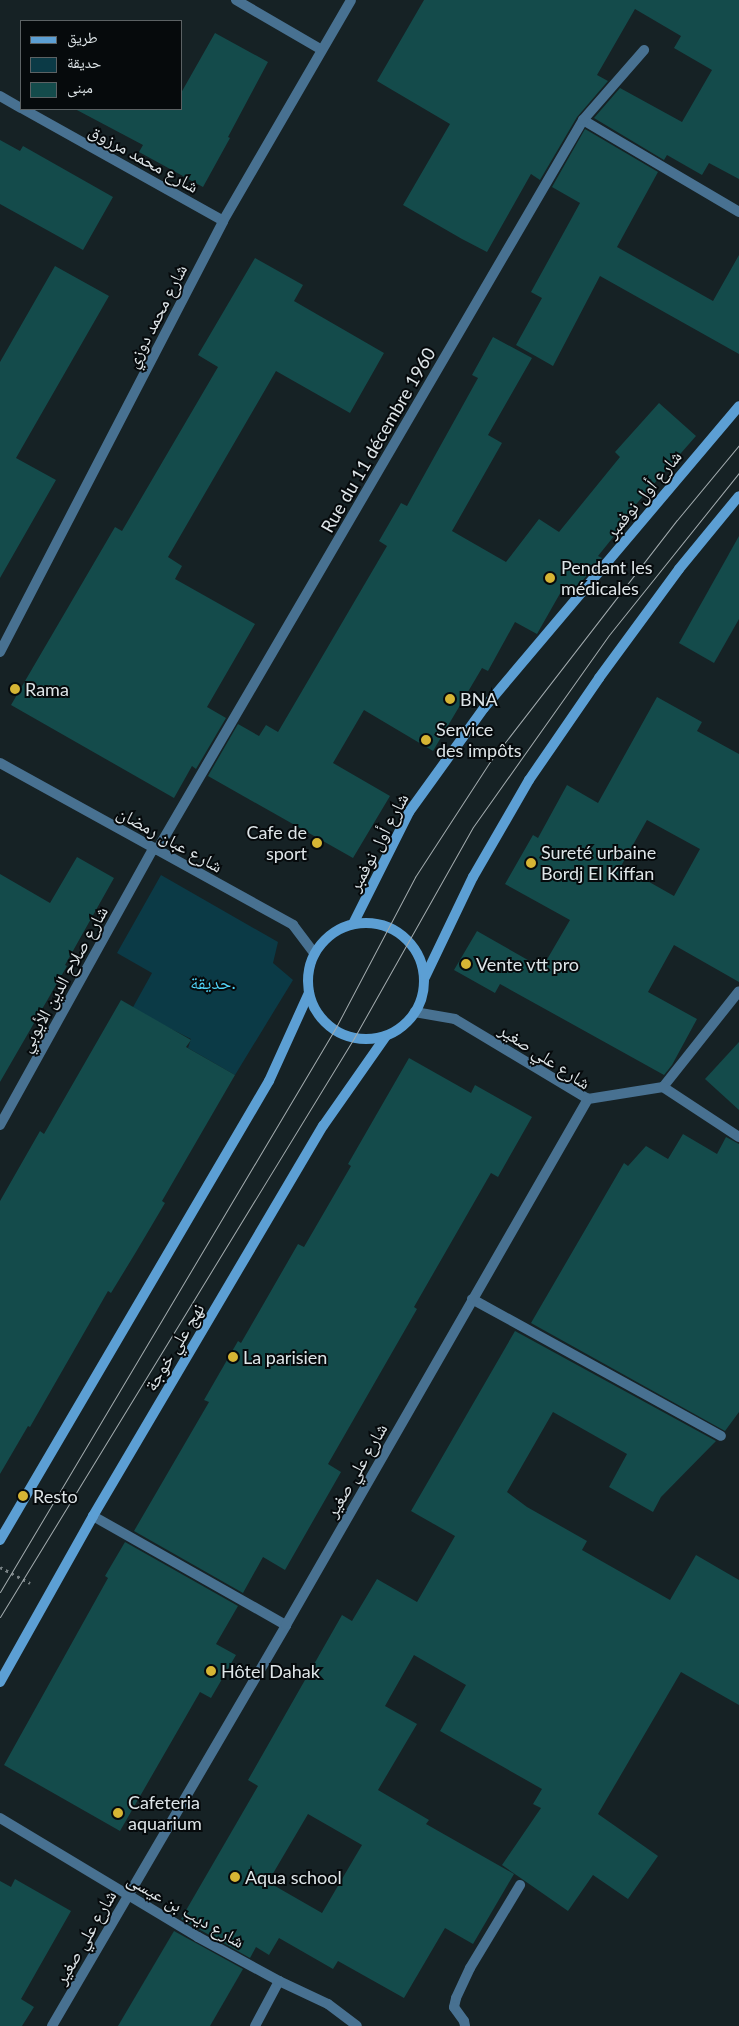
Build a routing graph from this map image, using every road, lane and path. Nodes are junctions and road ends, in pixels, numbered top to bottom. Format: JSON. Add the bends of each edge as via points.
{"nodes":[{"id":1,"x":236,"y":0,"type":"edge"},
{"id":2,"x":351,"y":0,"type":"edge"},
{"id":3,"x":322,"y":50,"type":"junction"},
{"id":4,"x":642,"y":53,"type":"dead end"},
{"id":5,"x":0,"y":96,"type":"edge"},
{"id":6,"x":20,"y":107,"type":"edge"},
{"id":7,"x":26,"y":110,"type":"edge"},
{"id":8,"x":584,"y":120,"type":"junction"},
{"id":9,"x":739,"y":212,"type":"edge"},
{"id":10,"x":223,"y":222,"type":"junction"},
{"id":11,"x":739,"y":406,"type":"edge"},
{"id":12,"x":739,"y":496,"type":"edge"},
{"id":13,"x":0,"y":652,"type":"edge"},
{"id":14,"x":0,"y":763,"type":"edge"},
{"id":15,"x":155,"y":850,"type":"junction"},
{"id":16,"x":353,"y":924,"type":"junction"},
{"id":17,"x":315,"y":954,"type":"junction"},
{"id":18,"x":425,"y":977,"type":"junction"},
{"id":19,"x":309,"y":992,"type":"junction"},
{"id":20,"x":739,"y":992,"type":"edge"},
{"id":21,"x":415,"y":1012,"type":"junction"},
{"id":22,"x":386,"y":1036,"type":"junction"},
{"id":23,"x":663,"y":1088,"type":"junction"},
{"id":24,"x":588,"y":1099,"type":"junction"},
{"id":25,"x":0,"y":1125,"type":"edge"},
{"id":26,"x":739,"y":1137,"type":"edge"},
{"id":27,"x":472,"y":1299,"type":"junction"},
{"id":28,"x":720,"y":1436,"type":"dead end"},
{"id":29,"x":93,"y":1516,"type":"junction"},
{"id":30,"x":0,"y":1540,"type":"edge"},
{"id":31,"x":0,"y":1568,"type":"edge"},
{"id":32,"x":50,"y":1593,"type":"junction"},
{"id":33,"x":286,"y":1625,"type":"junction"},
{"id":34,"x":0,"y":1682,"type":"edge"},
{"id":35,"x":0,"y":1818,"type":"edge"},
{"id":36,"x":520,"y":1885,"type":"dead end"},
{"id":37,"x":128,"y":1896,"type":"junction"},
{"id":38,"x":279,"y":1981,"type":"junction"},
{"id":39,"x":52,"y":2026,"type":"edge"},
{"id":40,"x":255,"y":2026,"type":"edge"},
{"id":41,"x":357,"y":2026,"type":"edge"},
{"id":42,"x":465,"y":2026,"type":"edge"}],
"edges":[{"from":1,"to":3,"type":"street"},
{"from":2,"to":3,"type":"street","name":"شارع محمد دوزي"},
{"from":3,"to":10,"type":"street","name":"شارع محمد دوزي"},
{"from":4,"to":8,"type":"street","name":"Rue du 11 décembre 1960"},
{"from":5,"to":6,"type":"street","name":"شارع محمد مرزوق"},
{"from":7,"to":10,"type":"street","name":"شارع محمد مرزوق"},
{"from":8,"to":9,"type":"street"},
{"from":8,"to":15,"type":"street","name":"Rue du 11 décembre 1960"},
{"from":10,"to":13,"type":"street","name":"شارع محمد دوزي"},
{"from":11,"to":16,"type":"main road","name":"شارع أول نوفمبر","via":[[484,708],[409,812]]},
{"from":12,"to":18,"type":"main road","via":[[673,576],[529,780],[473,877]]},
{"from":14,"to":15,"type":"street","name":"شارع عبان رمضان"},
{"from":15,"to":17,"type":"street","name":"شارع عبان رمضان","via":[[293,925]]},
{"from":15,"to":25,"type":"street","name":"شارع صلاح الدين الأيوبي"},
{"from":16,"to":17,"type":"main road","via":[[324,940]]},
{"from":16,"to":18,"type":"main road","via":[[379,922],[398,931],[412,943]]},
{"from":17,"to":19,"type":"main road","via":[[308,973]]},
{"from":18,"to":21,"type":"main road","via":[[423,996]]},
{"from":19,"to":22,"type":"main road","via":[[316,1011],[329,1026],[354,1038]]},
{"from":19,"to":30,"type":"main road","via":[[269,1081]]},
{"from":20,"to":23,"type":"street"},
{"from":21,"to":22,"type":"main road","via":[[402,1027]]},
{"from":21,"to":24,"type":"street","name":"شارع علي صغير","via":[[456,1019]]},
{"from":22,"to":29,"type":"main road","name":"نهج علي خوجة","via":[[323,1126]]},
{"from":23,"to":24,"type":"street"},
{"from":23,"to":26,"type":"street"},
{"from":24,"to":27,"type":"street","name":"شارع علي صغير"},
{"from":27,"to":28,"type":"street"},
{"from":27,"to":33,"type":"street","name":"شارع علي صغير"},
{"from":29,"to":32,"type":"main road","name":"نهج علي خوجة"},
{"from":29,"to":33,"type":"street"},
{"from":31,"to":32,"type":"path"},
{"from":32,"to":34,"type":"main road","name":"نهج علي خوجة"},
{"from":33,"to":37,"type":"street","name":"شارع علي صغير"},
{"from":35,"to":37,"type":"street","name":"شارع ديب بن عيسى"},
{"from":36,"to":42,"type":"street","via":[[470,1968],[456,1998],[454,2007]]},
{"from":37,"to":38,"type":"street","name":"شارع ديب بن عيسى"},
{"from":37,"to":39,"type":"street","name":"شارع علي صغير"},
{"from":38,"to":40,"type":"street"},
{"from":38,"to":41,"type":"street","name":"شارع ديب بن عيسى","via":[[328,2004]]}]}
